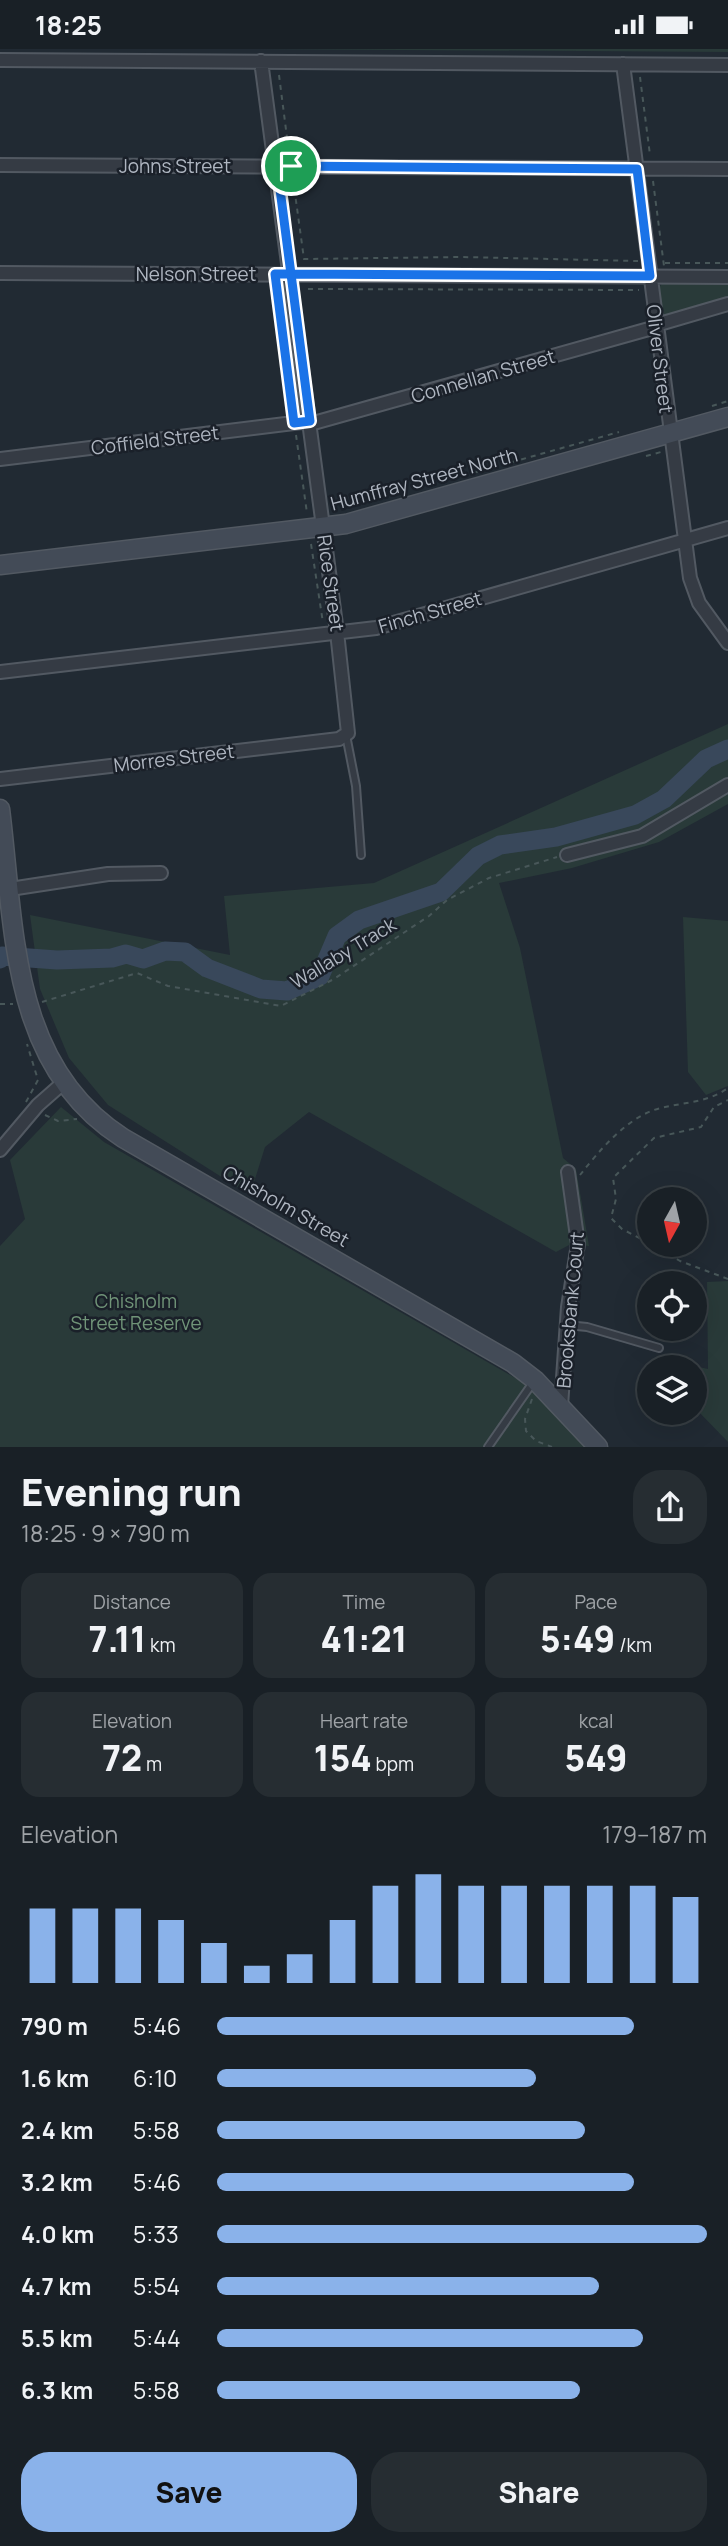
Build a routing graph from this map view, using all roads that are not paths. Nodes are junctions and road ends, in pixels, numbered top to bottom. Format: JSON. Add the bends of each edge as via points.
{"nodes":[{"id":1,"x":0,"y":60,"type":"edge"},
{"id":2,"x":261,"y":61,"type":"junction"},
{"id":3,"x":623,"y":64,"type":"junction"},
{"id":4,"x":728,"y":65,"type":"edge"},
{"id":5,"x":0,"y":166,"type":"edge"},
{"id":6,"x":277,"y":166,"type":"junction"},
{"id":7,"x":637,"y":169,"type":"junction"},
{"id":8,"x":728,"y":169,"type":"edge"},
{"id":9,"x":0,"y":273,"type":"edge"},
{"id":10,"x":291,"y":274,"type":"junction"},
{"id":11,"x":650,"y":276,"type":"junction"},
{"id":12,"x":728,"y":277,"type":"edge"},
{"id":13,"x":728,"y":304,"type":"edge"},
{"id":14,"x":656,"y":326,"type":"junction"},
{"id":15,"x":728,"y":417,"type":"edge"},
{"id":16,"x":310,"y":423,"type":"junction"},
{"id":17,"x":670,"y":433,"type":"junction"},
{"id":18,"x":0,"y":459,"type":"edge"},
{"id":19,"x":323,"y":527,"type":"junction"},
{"id":20,"x":728,"y":527,"type":"edge"},
{"id":21,"x":684,"y":540,"type":"junction"},
{"id":22,"x":0,"y":565,"type":"edge"},
{"id":23,"x":337,"y":632,"type":"junction"},
{"id":24,"x":727,"y":639,"type":"edge"},
{"id":25,"x":0,"y":672,"type":"edge"},
{"id":26,"x":346,"y":735,"type":"junction"},
{"id":27,"x":0,"y":779,"type":"edge"},
{"id":28,"x":728,"y":785,"type":"edge"},
{"id":29,"x":0,"y":809,"type":"edge"},
{"id":30,"x":361,"y":855,"type":"dead end"},
{"id":31,"x":567,"y":855,"type":"road end"},
{"id":32,"x":161,"y":873,"type":"dead end"},
{"id":33,"x":10,"y":889,"type":"junction"},
{"id":34,"x":63,"y":1083,"type":"junction"},
{"id":35,"x":0,"y":1150,"type":"edge"},
{"id":36,"x":568,"y":1172,"type":"dead end"},
{"id":37,"x":567,"y":1325,"type":"junction"},
{"id":38,"x":659,"y":1348,"type":"dead end"},
{"id":39,"x":535,"y":1380,"type":"junction"},
{"id":40,"x":561,"y":1406,"type":"junction"},
{"id":41,"x":488,"y":1447,"type":"edge"},
{"id":42,"x":598,"y":1447,"type":"edge"}],
"edges":[{"from":1,"to":2,"type":"street"},
{"from":2,"to":3,"type":"street"},
{"from":2,"to":6,"type":"street","name":"Rice Street"},
{"from":3,"to":4,"type":"street"},
{"from":3,"to":7,"type":"street","name":"Oliver Street"},
{"from":5,"to":6,"type":"street","name":"Johns Street"},
{"from":6,"to":7,"type":"street","name":"Johns Street"},
{"from":6,"to":10,"type":"street","name":"Rice Street"},
{"from":7,"to":8,"type":"street","name":"Johns Street"},
{"from":7,"to":11,"type":"street","name":"Oliver Street"},
{"from":9,"to":10,"type":"street","name":"Nelson Street"},
{"from":10,"to":11,"type":"street","name":"Nelson Street"},
{"from":10,"to":16,"type":"street","name":"Rice Street"},
{"from":11,"to":12,"type":"street","name":"Nelson Street"},
{"from":11,"to":14,"type":"street","name":"Oliver Street"},
{"from":13,"to":14,"type":"street","name":"Connellan Street"},
{"from":14,"to":16,"type":"street","name":"Connellan Street"},
{"from":14,"to":17,"type":"street","name":"Oliver Street"},
{"from":15,"to":17,"type":"street","name":"Humffray Street North"},
{"from":16,"to":18,"type":"street","name":"Coffield Street"},
{"from":16,"to":19,"type":"street","name":"Rice Street"},
{"from":17,"to":19,"type":"street","name":"Humffray Street North","via":[[372,518]]},
{"from":17,"to":21,"type":"street","name":"Oliver Street"},
{"from":19,"to":22,"type":"street","name":"Humffray Street North"},
{"from":19,"to":23,"type":"street","name":"Rice Street"},
{"from":20,"to":21,"type":"street","name":"Finch Street"},
{"from":21,"to":23,"type":"street","name":"Finch Street","via":[[376,628]]},
{"from":21,"to":24,"type":"street","name":"Oliver Street","via":[[695,594]]},
{"from":23,"to":25,"type":"street","name":"Finch Street"},
{"from":23,"to":26,"type":"street","name":"Rice Street","via":[[349,724]]},
{"from":26,"to":27,"type":"street","name":"Morres Street"},
{"from":26,"to":30,"type":"lane","name":"Rice Street","via":[[356,786]]},
{"from":28,"to":31,"type":"street","via":[[642,836]]},
{"from":29,"to":33,"type":"street","name":"Chisholm Street"},
{"from":32,"to":33,"type":"street","via":[[103,874]]},
{"from":33,"to":34,"type":"street","name":"Chisholm Street","via":[[27,1005],[47,1058]]},
{"from":34,"to":35,"type":"street"},
{"from":34,"to":39,"type":"street","name":"Chisholm Street","via":[[84,1107],[123,1137]]},
{"from":36,"to":37,"type":"street","name":"Brooksbank Court","via":[[578,1244]]},
{"from":37,"to":38,"type":"lane"},
{"from":37,"to":40,"type":"street","name":"Brooksbank Court"},
{"from":39,"to":40,"type":"street","name":"Chisholm Street"},
{"from":39,"to":41,"type":"lane"},
{"from":40,"to":42,"type":"street","name":"Chisholm Street"}]}
